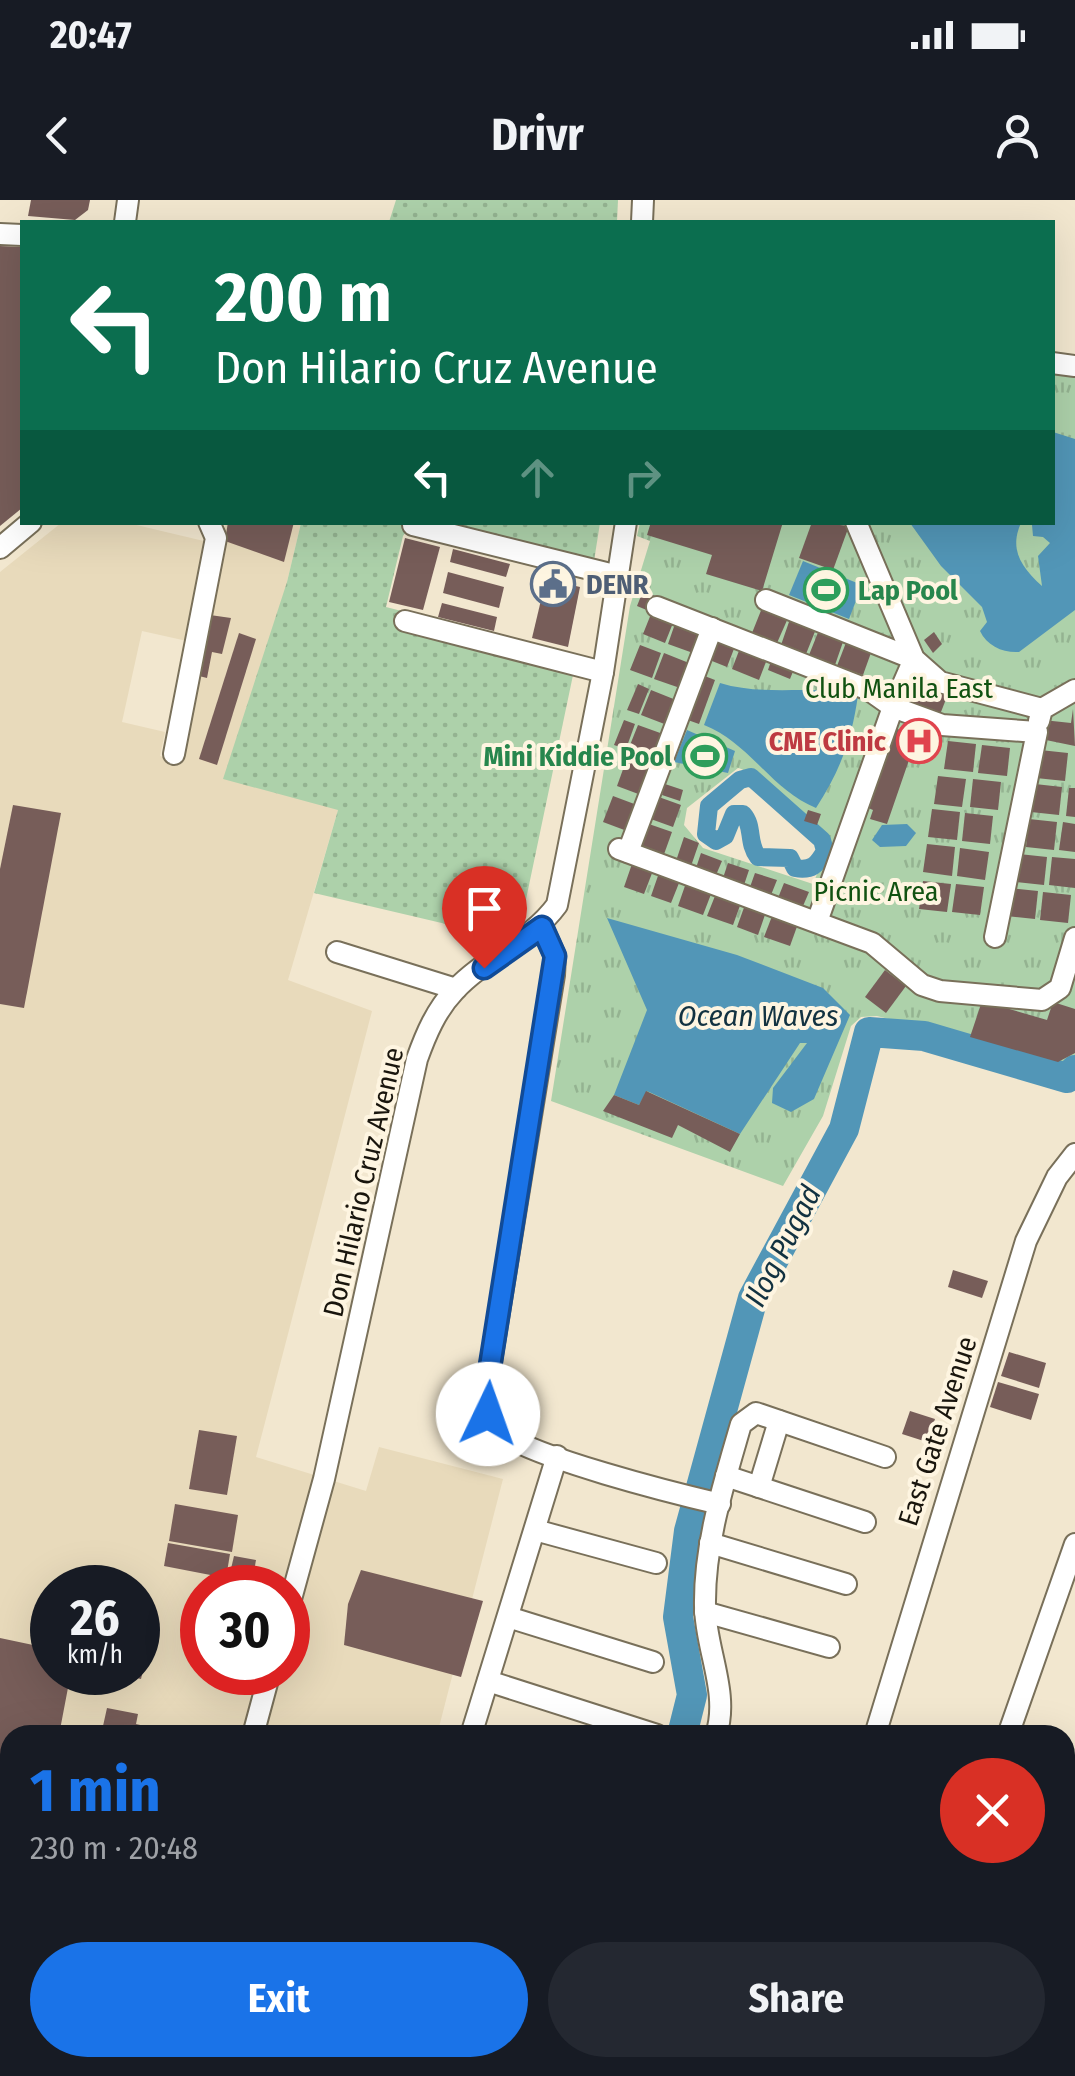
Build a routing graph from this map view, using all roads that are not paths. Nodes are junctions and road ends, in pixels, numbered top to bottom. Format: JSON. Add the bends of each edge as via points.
{"nodes":[{"id":1,"x":27,"y":525,"type":"edge"},
{"id":2,"x":210,"y":525,"type":"edge"},
{"id":3,"x":414,"y":525,"type":"edge"},
{"id":4,"x":626,"y":525,"type":"edge"},
{"id":5,"x":857,"y":525,"type":"edge"},
{"id":6,"x":0,"y":548,"type":"edge"},
{"id":7,"x":618,"y":576,"type":"junction"},
{"id":8,"x":766,"y":600,"type":"dead end"},
{"id":9,"x":657,"y":607,"type":"dead end"},
{"id":10,"x":405,"y":621,"type":"dead end"},
{"id":11,"x":712,"y":628,"type":"junction"},
{"id":12,"x":914,"y":660,"type":"junction"},
{"id":13,"x":603,"y":672,"type":"junction"},
{"id":14,"x":1075,"y":690,"type":"edge"},
{"id":15,"x":893,"y":707,"type":"junction"},
{"id":16,"x":1042,"y":710,"type":"junction"},
{"id":17,"x":1035,"y":741,"type":"junction"},
{"id":18,"x":174,"y":754,"type":"dead end"},
{"id":19,"x":818,"y":920,"type":"junction"},
{"id":20,"x":542,"y":927,"type":"junction"},
{"id":21,"x":995,"y":937,"type":"dead end"},
{"id":22,"x":1075,"y":938,"type":"edge"},
{"id":23,"x":337,"y":952,"type":"dead end"},
{"id":24,"x":456,"y":989,"type":"junction"},
{"id":25,"x":1075,"y":1154,"type":"edge"},
{"id":26,"x":779,"y":1421,"type":"junction"},
{"id":27,"x":556,"y":1456,"type":"junction"},
{"id":28,"x":885,"y":1456,"type":"dead end"},
{"id":29,"x":726,"y":1476,"type":"junction"},
{"id":30,"x":759,"y":1487,"type":"junction"},
{"id":31,"x":712,"y":1502,"type":"junction"},
{"id":32,"x":865,"y":1522,"type":"dead end"},
{"id":33,"x":536,"y":1530,"type":"junction"},
{"id":34,"x":710,"y":1543,"type":"junction"},
{"id":35,"x":1075,"y":1544,"type":"edge"},
{"id":36,"x":656,"y":1564,"type":"dead end"},
{"id":37,"x":300,"y":1565,"type":"edge"},
{"id":38,"x":846,"y":1584,"type":"dead end"},
{"id":39,"x":705,"y":1612,"type":"junction"},
{"id":40,"x":508,"y":1617,"type":"junction"},
{"id":41,"x":829,"y":1647,"type":"dead end"},
{"id":42,"x":653,"y":1662,"type":"dead end"},
{"id":43,"x":488,"y":1681,"type":"junction"},
{"id":44,"x":263,"y":1695,"type":"edge"},
{"id":45,"x":255,"y":1725,"type":"edge"},
{"id":46,"x":475,"y":1725,"type":"edge"},
{"id":47,"x":626,"y":1725,"type":"edge"},
{"id":48,"x":717,"y":1725,"type":"edge"},
{"id":49,"x":877,"y":1725,"type":"edge"},
{"id":50,"x":1012,"y":1725,"type":"edge"}],
"edges":[{"from":1,"to":6,"type":"street"},
{"from":2,"to":18,"type":"street","via":[[216,538]]},
{"from":3,"to":7,"type":"street"},
{"from":4,"to":7,"type":"street","name":"Don Hilario Cruz Avenue"},
{"from":5,"to":12,"type":"street"},
{"from":7,"to":13,"type":"street","name":"Don Hilario Cruz Avenue"},
{"from":8,"to":12,"type":"street"},
{"from":9,"to":11,"type":"street"},
{"from":10,"to":13,"type":"street"},
{"from":11,"to":15,"type":"street","via":[[870,690]]},
{"from":11,"to":19,"type":"street","via":[[623,850]]},
{"from":12,"to":15,"type":"street"},
{"from":12,"to":16,"type":"street","via":[[940,682]]},
{"from":13,"to":20,"type":"street","name":"Don Hilario Cruz Avenue","via":[[558,905]]},
{"from":14,"to":16,"type":"street"},
{"from":15,"to":17,"type":"street","via":[[942,725]]},
{"from":15,"to":19,"type":"street"},
{"from":16,"to":17,"type":"street"},
{"from":17,"to":21,"type":"street"},
{"from":19,"to":22,"type":"street","via":[[883,950],[922,986],[1042,1000],[1060,988]]},
{"from":20,"to":24,"type":"street","name":"Don Hilario Cruz Avenue"},
{"from":20,"to":27,"type":"street","via":[[555,956],[554,975],[485,1398],[497,1430]]},
{"from":23,"to":24,"type":"street"},
{"from":24,"to":37,"type":"street","name":"Don Hilario Cruz Avenue","via":[[429,1026],[417,1059]]},
{"from":25,"to":49,"type":"street","name":"East Gate Avenue","via":[[1026,1241]]},
{"from":26,"to":28,"type":"street"},
{"from":26,"to":29,"type":"street","via":[[756,1413],[740,1424]]},
{"from":26,"to":30,"type":"street"},
{"from":27,"to":31,"type":"street"},
{"from":27,"to":33,"type":"street"},
{"from":29,"to":30,"type":"street"},
{"from":29,"to":31,"type":"street"},
{"from":30,"to":32,"type":"street"},
{"from":31,"to":34,"type":"street"},
{"from":33,"to":36,"type":"street"},
{"from":33,"to":40,"type":"street"},
{"from":34,"to":38,"type":"street"},
{"from":34,"to":39,"type":"street"},
{"from":35,"to":50,"type":"street"},
{"from":39,"to":41,"type":"street"},
{"from":39,"to":48,"type":"street","via":[[719,1689]]},
{"from":40,"to":42,"type":"street"},
{"from":40,"to":43,"type":"street"},
{"from":43,"to":46,"type":"street"},
{"from":43,"to":47,"type":"street"},
{"from":44,"to":45,"type":"street"}]}
